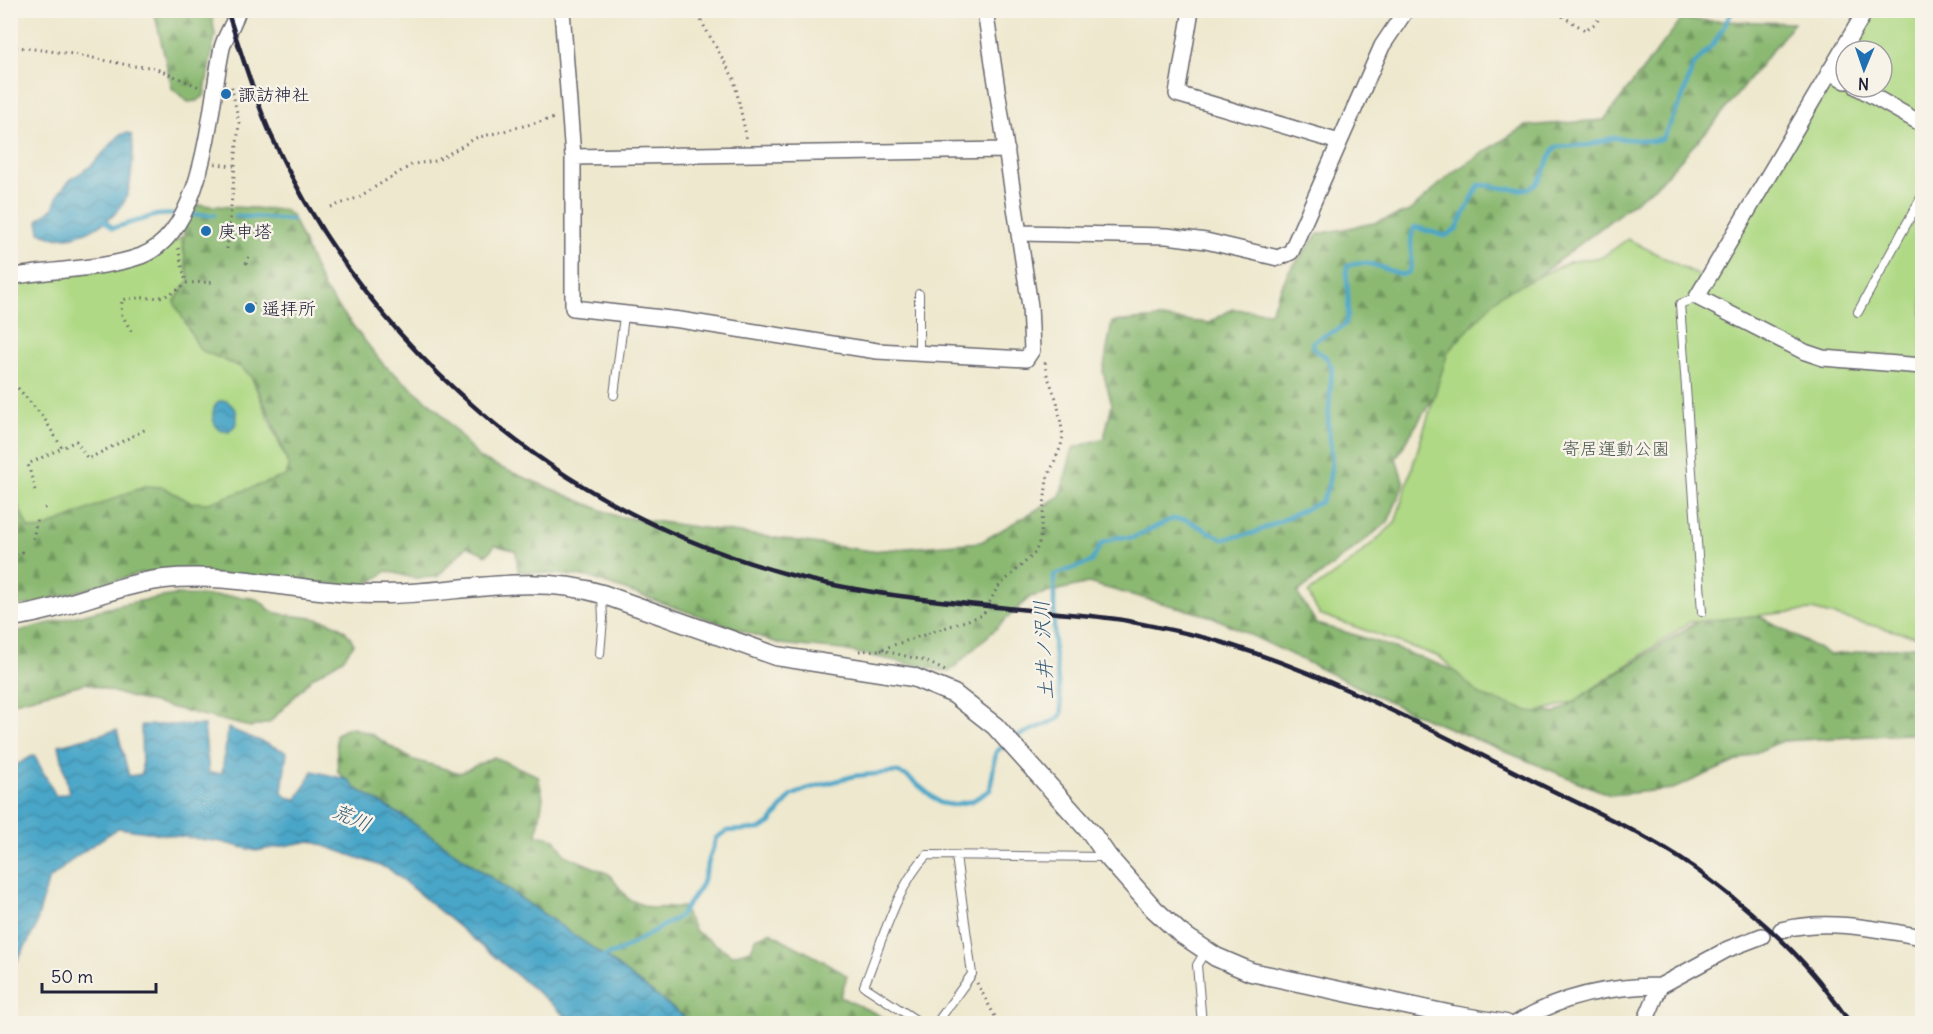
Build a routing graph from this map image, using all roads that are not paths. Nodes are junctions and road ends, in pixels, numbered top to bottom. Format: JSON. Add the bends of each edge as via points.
{"nodes":[{"id":1,"x":238,"y":10,"type":"edge"},
{"id":2,"x":562,"y":10,"type":"edge"},
{"id":3,"x":986,"y":10,"type":"edge"},
{"id":4,"x":1191,"y":10,"type":"edge"},
{"id":5,"x":1407,"y":10,"type":"edge"},
{"id":6,"x":1866,"y":10,"type":"edge"},
{"id":7,"x":1829,"y":71,"type":"junction"},
{"id":8,"x":1834,"y":74,"type":"edge"},
{"id":9,"x":1878,"y":99,"type":"edge"},
{"id":10,"x":1923,"y":124,"type":"edge"},
{"id":11,"x":1339,"y":142,"type":"junction"},
{"id":12,"x":1007,"y":150,"type":"junction"},
{"id":13,"x":573,"y":157,"type":"junction"},
{"id":14,"x":1923,"y":196,"type":"edge"},
{"id":15,"x":1020,"y":233,"type":"junction"},
{"id":16,"x":10,"y":277,"type":"edge"},
{"id":17,"x":920,"y":294,"type":"dead end"},
{"id":18,"x":1697,"y":297,"type":"junction"},
{"id":19,"x":1858,"y":312,"type":"dead end"},
{"id":20,"x":624,"y":316,"type":"junction"},
{"id":21,"x":919,"y":353,"type":"junction"},
{"id":22,"x":1923,"y":366,"type":"edge"},
{"id":23,"x":614,"y":394,"type":"dead end"},
{"id":24,"x":602,"y":594,"type":"junction"},
{"id":25,"x":1702,"y":612,"type":"dead end"},
{"id":26,"x":10,"y":617,"type":"edge"},
{"id":27,"x":600,"y":654,"type":"dead end"},
{"id":28,"x":956,"y":856,"type":"junction"},
{"id":29,"x":1108,"y":857,"type":"junction"},
{"id":30,"x":1781,"y":930,"type":"dead end"},
{"id":31,"x":1762,"y":936,"type":"dead end"},
{"id":32,"x":1923,"y":937,"type":"edge"},
{"id":33,"x":1206,"y":950,"type":"junction"},
{"id":34,"x":1660,"y":986,"type":"junction"},
{"id":35,"x":1446,"y":1019,"type":"edge"},
{"id":36,"x":922,"y":1023,"type":"edge"},
{"id":37,"x":936,"y":1023,"type":"edge"},
{"id":38,"x":1202,"y":1023,"type":"edge"},
{"id":39,"x":1506,"y":1023,"type":"edge"},
{"id":40,"x":1515,"y":1023,"type":"edge"},
{"id":41,"x":1644,"y":1023,"type":"edge"}],
"edges":[{"from":1,"to":16,"type":"street","via":[[225,39],[190,200],[174,231],[141,255]]},
{"from":2,"to":13,"type":"street"},
{"from":3,"to":12,"type":"street"},
{"from":4,"to":11,"type":"street","via":[[1177,94]]},
{"from":5,"to":11,"type":"street","via":[[1382,45]]},
{"from":6,"to":7,"type":"street"},
{"from":7,"to":8,"type":"street"},
{"from":7,"to":18,"type":"street"},
{"from":9,"to":10,"type":"street"},
{"from":11,"to":15,"type":"street","via":[[1291,252],[1278,258],[1167,236]]},
{"from":12,"to":13,"type":"street"},
{"from":12,"to":15,"type":"street"},
{"from":13,"to":20,"type":"street","via":[[573,308]]},
{"from":14,"to":19,"type":"lane"},
{"from":15,"to":21,"type":"street","via":[[1030,306],[1032,350],[1026,358]]},
{"from":17,"to":21,"type":"lane"},
{"from":18,"to":22,"type":"street","via":[[1823,358]]},
{"from":18,"to":25,"type":"lane","via":[[1680,304]]},
{"from":20,"to":21,"type":"street","via":[[680,320],[877,351]]},
{"from":20,"to":23,"type":"lane"},
{"from":24,"to":26,"type":"street","via":[[528,585],[375,595],[326,593],[272,583],[163,579]]},
{"from":24,"to":27,"type":"lane"},
{"from":24,"to":29,"type":"street","via":[[776,656],[884,672],[934,684],[962,699],[995,726]]},
{"from":28,"to":29,"type":"lane"},
{"from":28,"to":36,"type":"lane","via":[[927,855],[919,863],[902,892],[864,986]]},
{"from":28,"to":37,"type":"lane","via":[[972,974]]},
{"from":29,"to":33,"type":"street","via":[[1154,909]]},
{"from":30,"to":32,"type":"street","via":[[1806,925],[1838,926]]},
{"from":31,"to":34,"type":"street"},
{"from":33,"to":35,"type":"street","via":[[1251,972]]},
{"from":33,"to":38,"type":"lane","via":[[1197,965]]},
{"from":34,"to":40,"type":"street","via":[[1624,986],[1585,995]]},
{"from":34,"to":41,"type":"street"},
{"from":35,"to":39,"type":"street"}]}
